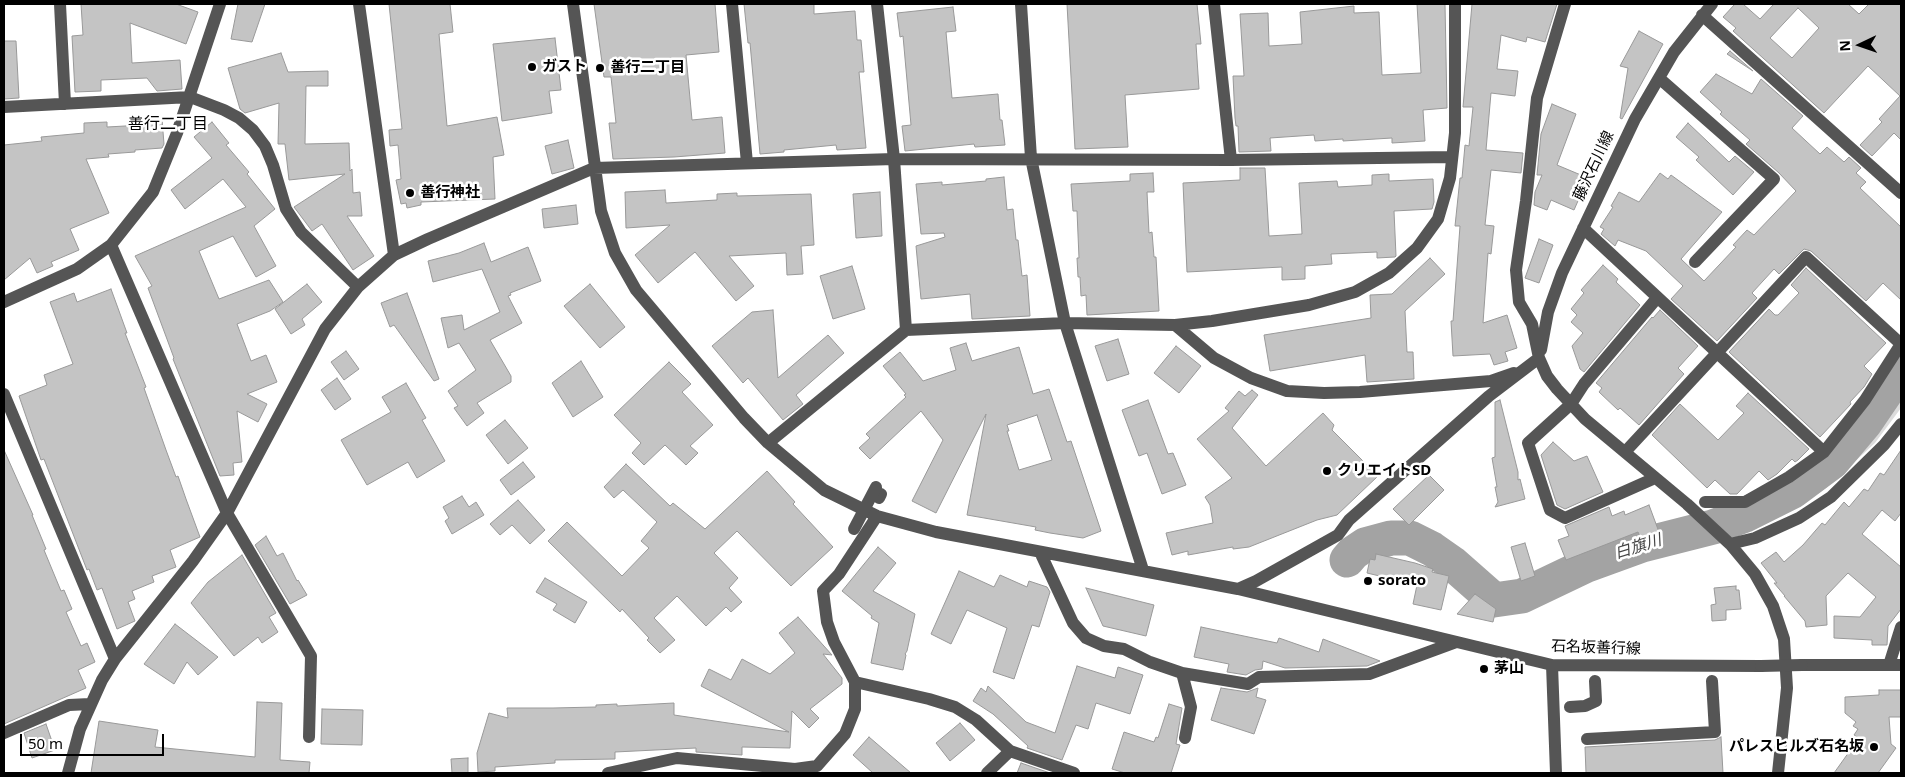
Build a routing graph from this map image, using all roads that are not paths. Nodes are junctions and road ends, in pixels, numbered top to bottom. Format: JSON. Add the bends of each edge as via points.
{"nodes":[{"id":1,"x":60,"y":4,"type":"edge"},
{"id":2,"x":220,"y":4,"type":"edge"},
{"id":3,"x":359,"y":4,"type":"edge"},
{"id":4,"x":573,"y":4,"type":"edge"},
{"id":5,"x":732,"y":4,"type":"edge"},
{"id":6,"x":877,"y":4,"type":"edge"},
{"id":7,"x":1021,"y":4,"type":"edge"},
{"id":8,"x":1214,"y":4,"type":"edge"},
{"id":9,"x":1456,"y":4,"type":"edge"},
{"id":10,"x":1565,"y":4,"type":"edge"},
{"id":11,"x":1712,"y":4,"type":"edge"},
{"id":12,"x":1702,"y":15,"type":"junction"},
{"id":13,"x":1659,"y":78,"type":"junction"},
{"id":14,"x":190,"y":97,"type":"junction"},
{"id":15,"x":66,"y":104,"type":"junction"},
{"id":16,"x":4,"y":107,"type":"edge"},
{"id":17,"x":1452,"y":157,"type":"junction"},
{"id":18,"x":1030,"y":158,"type":"junction"},
{"id":19,"x":894,"y":159,"type":"junction"},
{"id":20,"x":1231,"y":160,"type":"junction"},
{"id":21,"x":747,"y":163,"type":"junction"},
{"id":22,"x":594,"y":168,"type":"junction"},
{"id":23,"x":1901,"y":193,"type":"edge"},
{"id":24,"x":1583,"y":228,"type":"junction"},
{"id":25,"x":111,"y":245,"type":"junction"},
{"id":26,"x":394,"y":255,"type":"junction"},
{"id":27,"x":1694,"y":262,"type":"dead end"},
{"id":28,"x":358,"y":287,"type":"junction"},
{"id":29,"x":1658,"y":298,"type":"junction"},
{"id":30,"x":4,"y":302,"type":"edge"},
{"id":31,"x":1065,"y":323,"type":"junction"},
{"id":32,"x":1175,"y":325,"type":"junction"},
{"id":33,"x":906,"y":330,"type":"junction"},
{"id":34,"x":1717,"y":354,"type":"junction"},
{"id":35,"x":1536,"y":361,"type":"junction"},
{"id":36,"x":4,"y":394,"type":"edge"},
{"id":37,"x":1571,"y":404,"type":"junction"},
{"id":38,"x":1901,"y":424,"type":"edge"},
{"id":39,"x":768,"y":443,"type":"junction"},
{"id":40,"x":1625,"y":452,"type":"junction"},
{"id":41,"x":1824,"y":452,"type":"junction"},
{"id":42,"x":1655,"y":478,"type":"junction"},
{"id":43,"x":879,"y":493,"type":"dead end"},
{"id":44,"x":1705,"y":502,"type":"dead end"},
{"id":45,"x":227,"y":513,"type":"junction"},
{"id":46,"x":877,"y":516,"type":"junction"},
{"id":47,"x":854,"y":530,"type":"dead end"},
{"id":48,"x":1730,"y":544,"type":"junction"},
{"id":49,"x":1040,"y":552,"type":"junction"},
{"id":50,"x":1143,"y":570,"type":"junction"},
{"id":51,"x":1238,"y":589,"type":"junction"},
{"id":52,"x":1901,"y":626,"type":"edge"},
{"id":53,"x":1456,"y":642,"type":"junction"},
{"id":54,"x":115,"y":659,"type":"junction"},
{"id":55,"x":1552,"y":665,"type":"junction"},
{"id":56,"x":1895,"y":665,"type":"edge"},
{"id":57,"x":1182,"y":673,"type":"junction"},
{"id":58,"x":1596,"y":681,"type":"dead end"},
{"id":59,"x":1712,"y":681,"type":"dead end"},
{"id":60,"x":855,"y":682,"type":"junction"},
{"id":61,"x":90,"y":704,"type":"junction"},
{"id":62,"x":1570,"y":707,"type":"dead end"},
{"id":63,"x":4,"y":733,"type":"edge"},
{"id":64,"x":309,"y":737,"type":"dead end"},
{"id":65,"x":1185,"y":738,"type":"dead end"},
{"id":66,"x":1587,"y":739,"type":"dead end"},
{"id":67,"x":1010,"y":751,"type":"junction"},
{"id":68,"x":68,"y":773,"type":"edge"},
{"id":69,"x":608,"y":773,"type":"edge"},
{"id":70,"x":987,"y":773,"type":"edge"},
{"id":71,"x":1074,"y":773,"type":"edge"},
{"id":72,"x":1556,"y":773,"type":"edge"},
{"id":73,"x":1778,"y":773,"type":"edge"}],
"edges":[{"from":1,"to":15,"type":"street"},
{"from":2,"to":14,"type":"street"},
{"from":3,"to":26,"type":"street"},
{"from":4,"to":22,"type":"street","name":"石名坂善行線"},
{"from":5,"to":21,"type":"street"},
{"from":6,"to":19,"type":"street"},
{"from":7,"to":18,"type":"street"},
{"from":8,"to":20,"type":"street"},
{"from":9,"to":17,"type":"street"},
{"from":10,"to":35,"type":"street","via":[[1538,98],[1516,270],[1519,302],[1532,324]]},
{"from":11,"to":12,"type":"street","name":"藤沢石川線"},
{"from":12,"to":13,"type":"street","name":"藤沢石川線"},
{"from":12,"to":23,"type":"street"},
{"from":13,"to":24,"type":"street","name":"藤沢石川線","via":[[1635,119]]},
{"from":13,"to":27,"type":"street","via":[[1774,179]]},
{"from":14,"to":15,"type":"street"},
{"from":14,"to":25,"type":"street","via":[[153,192]]},
{"from":14,"to":28,"type":"street","via":[[224,110],[253,130],[265,146],[286,209],[301,232]]},
{"from":15,"to":16,"type":"street"},
{"from":17,"to":20,"type":"street"},
{"from":17,"to":32,"type":"street","via":[[1450,178],[1438,219],[1417,248],[1389,273],[1355,292],[1309,305]]},
{"from":18,"to":19,"type":"street"},
{"from":18,"to":20,"type":"street"},
{"from":18,"to":31,"type":"street"},
{"from":19,"to":21,"type":"street"},
{"from":19,"to":33,"type":"street"},
{"from":21,"to":22,"type":"street"},
{"from":22,"to":26,"type":"street"},
{"from":22,"to":39,"type":"street","name":"石名坂善行線","via":[[601,211],[615,253],[636,290]]},
{"from":24,"to":29,"type":"street"},
{"from":24,"to":35,"type":"street","name":"藤沢石川線","via":[[1548,312]]},
{"from":25,"to":30,"type":"street","via":[[77,269]]},
{"from":25,"to":45,"type":"street"},
{"from":26,"to":28,"type":"street"},
{"from":28,"to":45,"type":"street","via":[[325,329]]},
{"from":29,"to":34,"type":"street"},
{"from":29,"to":37,"type":"street","via":[[1584,384]]},
{"from":31,"to":32,"type":"street"},
{"from":31,"to":33,"type":"street"},
{"from":31,"to":50,"type":"street"},
{"from":32,"to":35,"type":"street","via":[[1214,358],[1251,378],[1287,391],[1360,392],[1491,381]]},
{"from":33,"to":39,"type":"street"},
{"from":34,"to":40,"type":"street"},
{"from":34,"to":41,"type":"street"},
{"from":34,"to":41,"type":"street","via":[[1806,257],[1887,331],[1901,344],[1865,400]]},
{"from":35,"to":37,"type":"street"},
{"from":35,"to":51,"type":"street","via":[[1482,403],[1349,520],[1338,535]]},
{"from":36,"to":54,"type":"street"},
{"from":37,"to":40,"type":"street"},
{"from":37,"to":42,"type":"street","via":[[1528,443],[1550,510],[1565,518]]},
{"from":38,"to":48,"type":"street","via":[[1831,497],[1782,526],[1755,538]]},
{"from":39,"to":46,"type":"street","name":"石名坂善行線","via":[[824,490]]},
{"from":40,"to":42,"type":"street"},
{"from":41,"to":44,"type":"street","via":[[1745,502]]},
{"from":42,"to":48,"type":"street"},
{"from":43,"to":47,"type":"street","bridge":true},
{"from":45,"to":54,"type":"street"},
{"from":45,"to":64,"type":"street","via":[[310,656]]},
{"from":46,"to":49,"type":"street","name":"石名坂善行線","via":[[936,532]]},
{"from":46,"to":60,"type":"street","via":[[839,574],[823,591],[827,622],[834,642]]},
{"from":48,"to":73,"type":"street","via":[[1755,574],[1773,606],[1784,639],[1787,688]]},
{"from":49,"to":50,"type":"street","name":"石名坂善行線"},
{"from":49,"to":57,"type":"street","via":[[1073,623],[1086,638],[1104,646],[1124,649]]},
{"from":50,"to":51,"type":"street","name":"石名坂善行線"},
{"from":51,"to":53,"type":"street","name":"石名坂善行線"},
{"from":52,"to":56,"type":"street"},
{"from":53,"to":55,"type":"street","name":"石名坂善行線"},
{"from":53,"to":57,"type":"street","via":[[1369,674],[1258,677],[1248,684]]},
{"from":54,"to":61,"type":"street"},
{"from":55,"to":56,"type":"street","name":"石名坂善行線","bridge":true},
{"from":55,"to":72,"type":"street"},
{"from":57,"to":65,"type":"street","via":[[1191,707]]},
{"from":58,"to":62,"type":"street","via":[[1596,701]]},
{"from":59,"to":66,"type":"street","via":[[1715,732]]},
{"from":60,"to":67,"type":"street","via":[[955,707],[976,720]]},
{"from":60,"to":69,"type":"street","via":[[855,709],[845,734],[817,766],[795,770],[677,758]]},
{"from":61,"to":63,"type":"street","via":[[69,705]]},
{"from":61,"to":68,"type":"street"},
{"from":67,"to":70,"type":"street"},
{"from":67,"to":71,"type":"street"}]}
